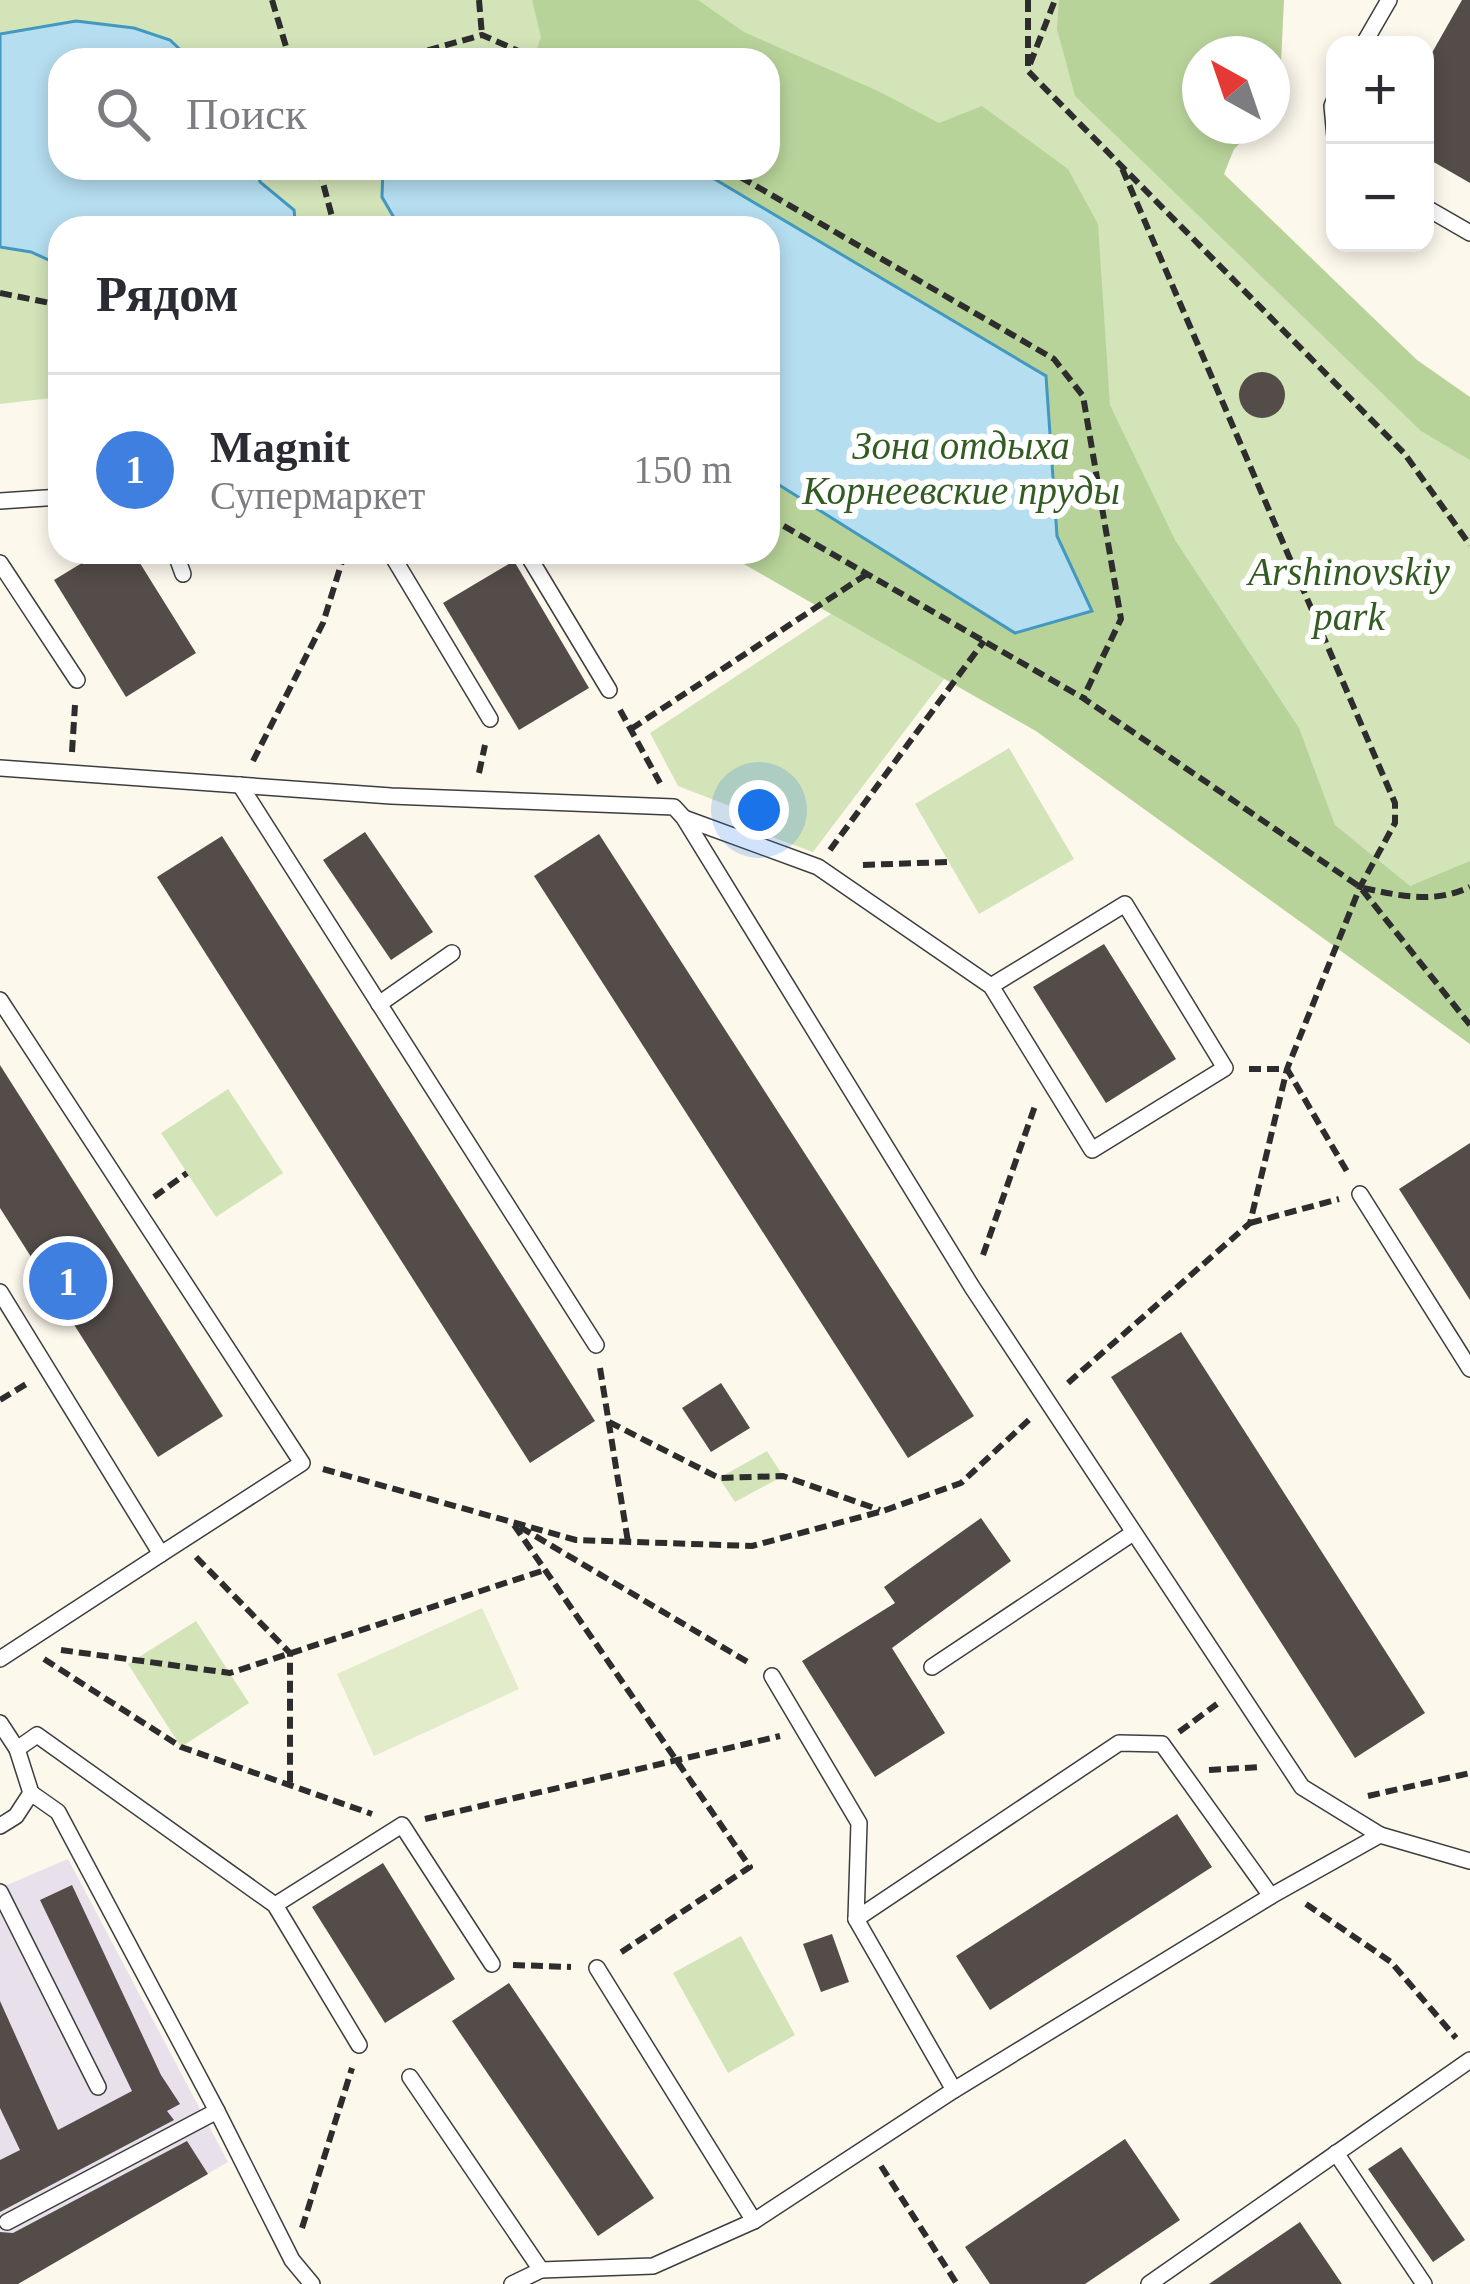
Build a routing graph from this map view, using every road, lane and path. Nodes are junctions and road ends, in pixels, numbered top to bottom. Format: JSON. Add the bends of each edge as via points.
{"nodes":[{"id":1,"x":272,"y":0,"type":"edge"},
{"id":2,"x":479,"y":0,"type":"edge"},
{"id":3,"x":1028,"y":0,"type":"edge"},
{"id":4,"x":1055,"y":0,"type":"edge"},
{"id":5,"x":1389,"y":0,"type":"edge"},
{"id":6,"x":482,"y":35,"type":"junction"},
{"id":7,"x":1368,"y":36,"type":"edge"},
{"id":8,"x":286,"y":48,"type":"edge"},
{"id":9,"x":436,"y":48,"type":"edge"},
{"id":10,"x":512,"y":48,"type":"edge"},
{"id":11,"x":1028,"y":71,"type":"junction"},
{"id":12,"x":1121,"y":166,"type":"junction"},
{"id":13,"x":322,"y":180,"type":"edge"},
{"id":14,"x":746,"y":180,"type":"edge"},
{"id":15,"x":1434,"y":212,"type":"edge"},
{"id":16,"x":332,"y":216,"type":"edge"},
{"id":17,"x":1470,"y":233,"type":"edge"},
{"id":18,"x":0,"y":293,"type":"edge"},
{"id":19,"x":48,"y":303,"type":"edge"},
{"id":20,"x":48,"y":498,"type":"edge"},
{"id":21,"x":0,"y":501,"type":"edge"},
{"id":22,"x":780,"y":524,"type":"edge"},
{"id":23,"x":1470,"y":545,"type":"edge"},
{"id":24,"x":0,"y":563,"type":"edge"},
{"id":25,"x":179,"y":564,"type":"edge"},
{"id":26,"x":341,"y":564,"type":"edge"},
{"id":27,"x":397,"y":564,"type":"edge"},
{"id":28,"x":533,"y":564,"type":"edge"},
{"id":29,"x":183,"y":574,"type":"dead end"},
{"id":30,"x":867,"y":574,"type":"junction"},
{"id":31,"x":984,"y":641,"type":"junction"},
{"id":32,"x":76,"y":680,"type":"joint"},
{"id":33,"x":609,"y":690,"type":"joint"},
{"id":34,"x":1082,"y":698,"type":"junction"},
{"id":35,"x":490,"y":718,"type":"joint"},
{"id":36,"x":631,"y":729,"type":"junction"},
{"id":37,"x":0,"y":768,"type":"edge"},
{"id":38,"x":71,"y":773,"type":"junction"},
{"id":39,"x":240,"y":785,"type":"junction"},
{"id":40,"x":474,"y":800,"type":"junction"},
{"id":41,"x":679,"y":812,"type":"junction"},
{"id":42,"x":949,"y":862,"type":"dead end"},
{"id":43,"x":818,"y":867,"type":"junction"},
{"id":44,"x":1360,"y":887,"type":"junction"},
{"id":45,"x":1470,"y":887,"type":"edge"},
{"id":46,"x":452,"y":953,"type":"dead end"},
{"id":47,"x":991,"y":986,"type":"junction"},
{"id":48,"x":0,"y":1000,"type":"edge"},
{"id":49,"x":379,"y":1004,"type":"junction"},
{"id":50,"x":1470,"y":1025,"type":"edge"},
{"id":51,"x":1225,"y":1068,"type":"junction"},
{"id":52,"x":1287,"y":1069,"type":"junction"},
{"id":53,"x":1046,"y":1076,"type":"junction"},
{"id":54,"x":187,"y":1173,"type":"dead end"},
{"id":55,"x":1360,"y":1194,"type":"junction"},
{"id":56,"x":137,"y":1210,"type":"junction"},
{"id":57,"x":1250,"y":1222,"type":"junction"},
{"id":58,"x":972,"y":1287,"type":"junction"},
{"id":59,"x":0,"y":1292,"type":"edge"},
{"id":60,"x":596,"y":1345,"type":"joint"},
{"id":61,"x":1470,"y":1369,"type":"edge"},
{"id":62,"x":1048,"y":1401,"type":"junction"},
{"id":63,"x":609,"y":1422,"type":"junction"},
{"id":64,"x":302,"y":1463,"type":"junction"},
{"id":65,"x":884,"y":1511,"type":"junction"},
{"id":66,"x":512,"y":1522,"type":"junction"},
{"id":67,"x":1133,"y":1534,"type":"junction"},
{"id":68,"x":180,"y":1542,"type":"junction"},
{"id":69,"x":628,"y":1542,"type":"junction"},
{"id":70,"x":161,"y":1554,"type":"junction"},
{"id":71,"x":545,"y":1570,"type":"junction"},
{"id":72,"x":21,"y":1644,"type":"junction"},
{"id":73,"x":290,"y":1654,"type":"junction"},
{"id":74,"x":0,"y":1658,"type":"edge"},
{"id":75,"x":932,"y":1667,"type":"dead end"},
{"id":76,"x":772,"y":1676,"type":"joint"},
{"id":77,"x":1238,"y":1689,"type":"junction"},
{"id":78,"x":0,"y":1723,"type":"edge"},
{"id":79,"x":804,"y":1730,"type":"junction"},
{"id":80,"x":1162,"y":1744,"type":"junction"},
{"id":81,"x":17,"y":1749,"type":"junction"},
{"id":82,"x":678,"y":1760,"type":"junction"},
{"id":83,"x":1288,"y":1765,"type":"junction"},
{"id":84,"x":1182,"y":1772,"type":"junction"},
{"id":85,"x":1470,"y":1773,"type":"edge"},
{"id":86,"x":290,"y":1785,"type":"junction"},
{"id":87,"x":31,"y":1793,"type":"junction"},
{"id":88,"x":1329,"y":1804,"type":"junction"},
{"id":89,"x":402,"y":1825,"type":"junction"},
{"id":90,"x":0,"y":1826,"type":"edge"},
{"id":91,"x":1380,"y":1835,"type":"junction"},
{"id":92,"x":1470,"y":1861,"type":"edge"},
{"id":93,"x":0,"y":1892,"type":"edge"},
{"id":94,"x":1277,"y":1892,"type":"junction"},
{"id":95,"x":275,"y":1905,"type":"junction"},
{"id":96,"x":856,"y":1919,"type":"junction"},
{"id":97,"x":492,"y":1964,"type":"joint"},
{"id":98,"x":597,"y":1968,"type":"junction"},
{"id":99,"x":1457,"y":2039,"type":"dead end"},
{"id":100,"x":359,"y":2045,"type":"joint"},
{"id":101,"x":1470,"y":2060,"type":"edge"},
{"id":102,"x":410,"y":2077,"type":"dead end"},
{"id":103,"x":98,"y":2087,"type":"dead end"},
{"id":104,"x":954,"y":2090,"type":"junction"},
{"id":105,"x":217,"y":2111,"type":"junction"},
{"id":106,"x":867,"y":2146,"type":"junction"},
{"id":107,"x":1336,"y":2153,"type":"junction"},
{"id":108,"x":754,"y":2221,"type":"junction"},
{"id":109,"x":8,"y":2222,"type":"dead end"},
{"id":110,"x":292,"y":2260,"type":"junction"},
{"id":111,"x":542,"y":2270,"type":"junction"},
{"id":112,"x":312,"y":2284,"type":"edge"},
{"id":113,"x":512,"y":2284,"type":"edge"},
{"id":114,"x":958,"y":2284,"type":"edge"},
{"id":115,"x":1149,"y":2284,"type":"edge"},
{"id":116,"x":1424,"y":2284,"type":"edge"}],
"edges":[{"from":1,"to":8,"type":"path"},
{"from":2,"to":6,"type":"path"},
{"from":3,"to":11,"type":"path"},
{"from":4,"to":11,"type":"path"},
{"from":5,"to":7,"type":"lane"},
{"from":6,"to":9,"type":"path"},
{"from":6,"to":10,"type":"path"},
{"from":11,"to":12,"type":"path"},
{"from":12,"to":23,"type":"path","via":[[1404,453]]},
{"from":12,"to":44,"type":"path","via":[[1395,803],[1395,823]]},
{"from":13,"to":16,"type":"path"},
{"from":14,"to":34,"type":"path","via":[[1054,359],[1083,396],[1121,619]]},
{"from":15,"to":17,"type":"lane"},
{"from":18,"to":19,"type":"path"},
{"from":20,"to":21,"type":"lane"},
{"from":22,"to":30,"type":"path"},
{"from":24,"to":32,"type":"lane"},
{"from":25,"to":29,"type":"lane"},
{"from":26,"to":39,"type":"path","via":[[323,623]]},
{"from":27,"to":35,"type":"lane"},
{"from":28,"to":33,"type":"lane"},
{"from":30,"to":31,"type":"path"},
{"from":30,"to":36,"type":"path"},
{"from":31,"to":34,"type":"path"},
{"from":31,"to":43,"type":"path"},
{"from":32,"to":38,"type":"path"},
{"from":33,"to":36,"type":"path"},
{"from":34,"to":44,"type":"path"},
{"from":35,"to":40,"type":"path"},
{"from":36,"to":41,"type":"path"},
{"from":37,"to":38,"type":"lane"},
{"from":38,"to":39,"type":"lane"},
{"from":39,"to":40,"type":"lane"},
{"from":39,"to":49,"type":"lane"},
{"from":40,"to":41,"type":"lane"},
{"from":41,"to":43,"type":"lane"},
{"from":41,"to":58,"type":"lane"},
{"from":42,"to":43,"type":"path"},
{"from":43,"to":47,"type":"lane"},
{"from":44,"to":45,"type":"path","via":[[1411,898]]},
{"from":44,"to":50,"type":"path"},
{"from":44,"to":52,"type":"path"},
{"from":46,"to":49,"type":"lane"},
{"from":47,"to":51,"type":"lane","via":[[1125,904]]},
{"from":47,"to":53,"type":"lane"},
{"from":48,"to":56,"type":"lane"},
{"from":49,"to":60,"type":"lane"},
{"from":51,"to":52,"type":"path"},
{"from":51,"to":53,"type":"lane","via":[[1092,1150]]},
{"from":52,"to":55,"type":"path"},
{"from":52,"to":57,"type":"path"},
{"from":53,"to":58,"type":"path"},
{"from":54,"to":56,"type":"path"},
{"from":55,"to":57,"type":"path"},
{"from":55,"to":61,"type":"lane"},
{"from":56,"to":64,"type":"lane"},
{"from":57,"to":62,"type":"path"},
{"from":58,"to":62,"type":"lane"},
{"from":59,"to":70,"type":"lane"},
{"from":60,"to":63,"type":"path"},
{"from":62,"to":65,"type":"path","via":[[961,1483]]},
{"from":62,"to":67,"type":"lane"},
{"from":63,"to":65,"type":"path","via":[[719,1478],[783,1476]]},
{"from":63,"to":69,"type":"path"},
{"from":64,"to":66,"type":"path"},
{"from":64,"to":68,"type":"lane"},
{"from":65,"to":69,"type":"path","via":[[752,1546]]},
{"from":66,"to":69,"type":"path","via":[[576,1540]]},
{"from":66,"to":71,"type":"path"},
{"from":66,"to":76,"type":"path"},
{"from":67,"to":75,"type":"lane"},
{"from":67,"to":77,"type":"lane"},
{"from":68,"to":70,"type":"lane"},
{"from":68,"to":73,"type":"path"},
{"from":70,"to":72,"type":"lane"},
{"from":71,"to":73,"type":"path"},
{"from":71,"to":82,"type":"path"},
{"from":72,"to":73,"type":"path","via":[[230,1673]]},
{"from":72,"to":74,"type":"lane"},
{"from":72,"to":86,"type":"path","via":[[181,1747]]},
{"from":73,"to":86,"type":"path"},
{"from":76,"to":79,"type":"lane"},
{"from":77,"to":80,"type":"path"},
{"from":77,"to":83,"type":"lane"},
{"from":78,"to":81,"type":"lane"},
{"from":79,"to":82,"type":"path"},
{"from":79,"to":96,"type":"lane","via":[[860,1823]]},
{"from":80,"to":84,"type":"lane"},
{"from":80,"to":96,"type":"lane","via":[[1119,1742]]},
{"from":81,"to":87,"type":"lane"},
{"from":81,"to":95,"type":"lane","via":[[37,1735]]},
{"from":82,"to":89,"type":"path"},
{"from":82,"to":98,"type":"path","via":[[750,1867]]},
{"from":83,"to":84,"type":"path"},
{"from":83,"to":88,"type":"lane","via":[[1302,1787]]},
{"from":84,"to":94,"type":"lane"},
{"from":85,"to":88,"type":"path"},
{"from":86,"to":89,"type":"path"},
{"from":87,"to":90,"type":"lane"},
{"from":87,"to":105,"type":"lane","via":[[58,1812]]},
{"from":88,"to":91,"type":"lane"},
{"from":89,"to":95,"type":"lane"},
{"from":89,"to":97,"type":"lane"},
{"from":91,"to":92,"type":"lane"},
{"from":91,"to":94,"type":"lane"},
{"from":93,"to":103,"type":"lane"},
{"from":94,"to":99,"type":"path","via":[[1391,1962]]},
{"from":94,"to":104,"type":"lane"},
{"from":95,"to":100,"type":"lane"},
{"from":96,"to":104,"type":"lane"},
{"from":97,"to":98,"type":"path"},
{"from":98,"to":108,"type":"lane"},
{"from":100,"to":110,"type":"path"},
{"from":101,"to":107,"type":"lane"},
{"from":102,"to":111,"type":"lane"},
{"from":104,"to":106,"type":"lane"},
{"from":105,"to":109,"type":"lane"},
{"from":105,"to":110,"type":"lane"},
{"from":106,"to":108,"type":"lane"},
{"from":106,"to":114,"type":"path"},
{"from":107,"to":115,"type":"lane"},
{"from":107,"to":116,"type":"lane"},
{"from":108,"to":111,"type":"lane","via":[[653,2266]]},
{"from":110,"to":112,"type":"lane"},
{"from":111,"to":113,"type":"lane"}]}
